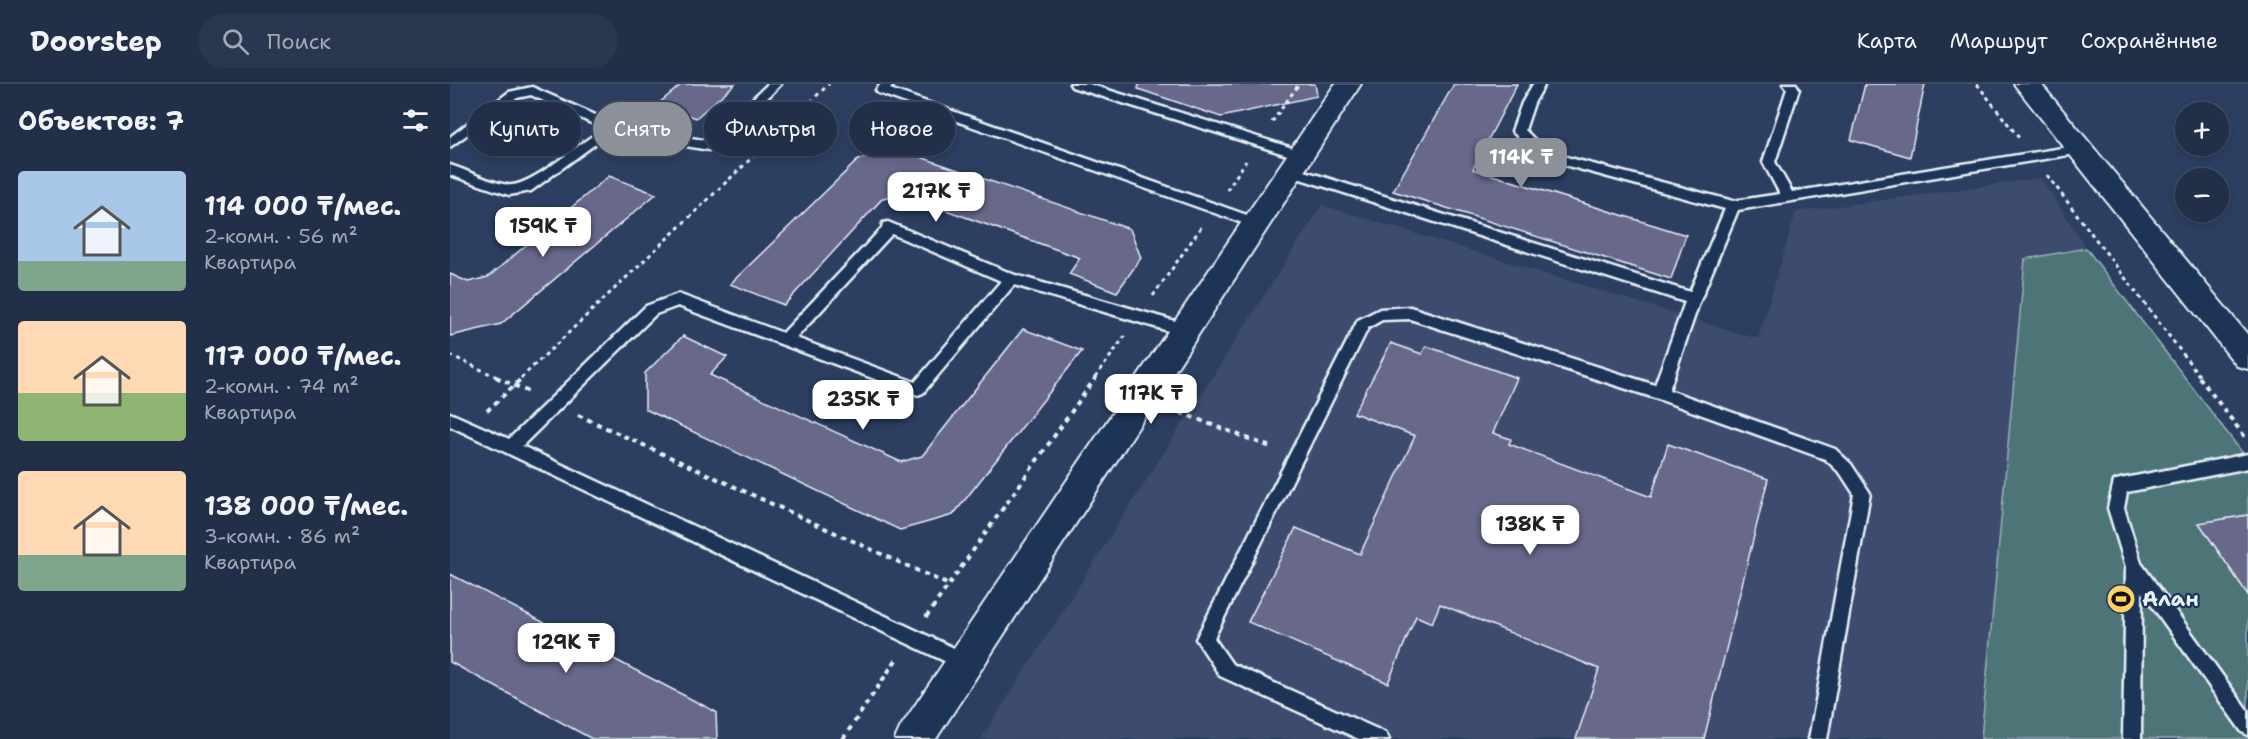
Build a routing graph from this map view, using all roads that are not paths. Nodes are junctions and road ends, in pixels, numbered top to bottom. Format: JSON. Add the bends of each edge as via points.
{"nodes":[{"id":1,"x":775,"y":84,"type":"edge"},
{"id":2,"x":888,"y":84,"type":"edge"},
{"id":3,"x":1076,"y":84,"type":"edge"},
{"id":4,"x":1348,"y":84,"type":"edge"},
{"id":5,"x":1539,"y":84,"type":"edge"},
{"id":6,"x":1789,"y":84,"type":"edge"},
{"id":7,"x":2027,"y":84,"type":"edge"},
{"id":8,"x":593,"y":119,"type":"edge"},
{"id":9,"x":593,"y":140,"type":"edge"},
{"id":10,"x":450,"y":143,"type":"edge"},
{"id":11,"x":692,"y":143,"type":"edge"},
{"id":12,"x":2080,"y":149,"type":"junction"},
{"id":13,"x":1296,"y":163,"type":"junction"},
{"id":14,"x":450,"y":170,"type":"edge"},
{"id":15,"x":1788,"y":197,"type":"junction"},
{"id":16,"x":1733,"y":206,"type":"junction"},
{"id":17,"x":1256,"y":223,"type":"junction"},
{"id":18,"x":1011,"y":279,"type":"junction"},
{"id":19,"x":1693,"y":299,"type":"junction"},
{"id":20,"x":1185,"y":330,"type":"junction"},
{"id":21,"x":784,"y":341,"type":"junction"},
{"id":22,"x":2248,"y":357,"type":"edge"},
{"id":23,"x":1660,"y":393,"type":"junction"},
{"id":24,"x":450,"y":419,"type":"edge"},
{"id":25,"x":511,"y":447,"type":"junction"},
{"id":26,"x":2248,"y":461,"type":"edge"},
{"id":27,"x":2134,"y":567,"type":"junction"},
{"id":28,"x":965,"y":662,"type":"junction"},
{"id":29,"x":2248,"y":726,"type":"edge"},
{"id":30,"x":914,"y":739,"type":"edge"},
{"id":31,"x":1380,"y":739,"type":"edge"},
{"id":32,"x":1818,"y":739,"type":"edge"},
{"id":33,"x":2132,"y":739,"type":"edge"}],
"edges":[{"from":1,"to":11,"type":"lane","via":[[716,143],[709,146]]},
{"from":2,"to":17,"type":"lane","via":[[882,90]]},
{"from":3,"to":13,"type":"lane","via":[[1258,141]]},
{"from":4,"to":13,"type":"street"},
{"from":5,"to":16,"type":"lane","via":[[1518,131],[1543,156]]},
{"from":6,"to":15,"type":"lane","via":[[1793,89],[1769,162]]},
{"from":7,"to":12,"type":"street"},
{"from":8,"to":10,"type":"lane","via":[[532,91],[513,95]]},
{"from":9,"to":14,"type":"lane","via":[[531,186],[509,190]]},
{"from":12,"to":15,"type":"lane"},
{"from":12,"to":22,"type":"street"},
{"from":13,"to":17,"type":"street"},
{"from":13,"to":19,"type":"lane"},
{"from":15,"to":16,"type":"lane"},
{"from":16,"to":19,"type":"lane"},
{"from":17,"to":20,"type":"street"},
{"from":18,"to":20,"type":"lane"},
{"from":18,"to":21,"type":"lane","via":[[918,389]]},
{"from":18,"to":21,"type":"lane","via":[[888,227]]},
{"from":19,"to":23,"type":"lane"},
{"from":20,"to":28,"type":"street"},
{"from":21,"to":25,"type":"lane","via":[[678,300],[651,310]]},
{"from":23,"to":31,"type":"lane","via":[[1410,313],[1380,315],[1363,324],[1205,639],[1226,670]]},
{"from":23,"to":32,"type":"lane","via":[[1830,454],[1862,493]]},
{"from":24,"to":25,"type":"lane"},
{"from":25,"to":28,"type":"lane"},
{"from":26,"to":27,"type":"lane","via":[[2120,486],[2116,508]]},
{"from":27,"to":29,"type":"lane"},
{"from":27,"to":33,"type":"lane"},
{"from":28,"to":30,"type":"street"}]}
